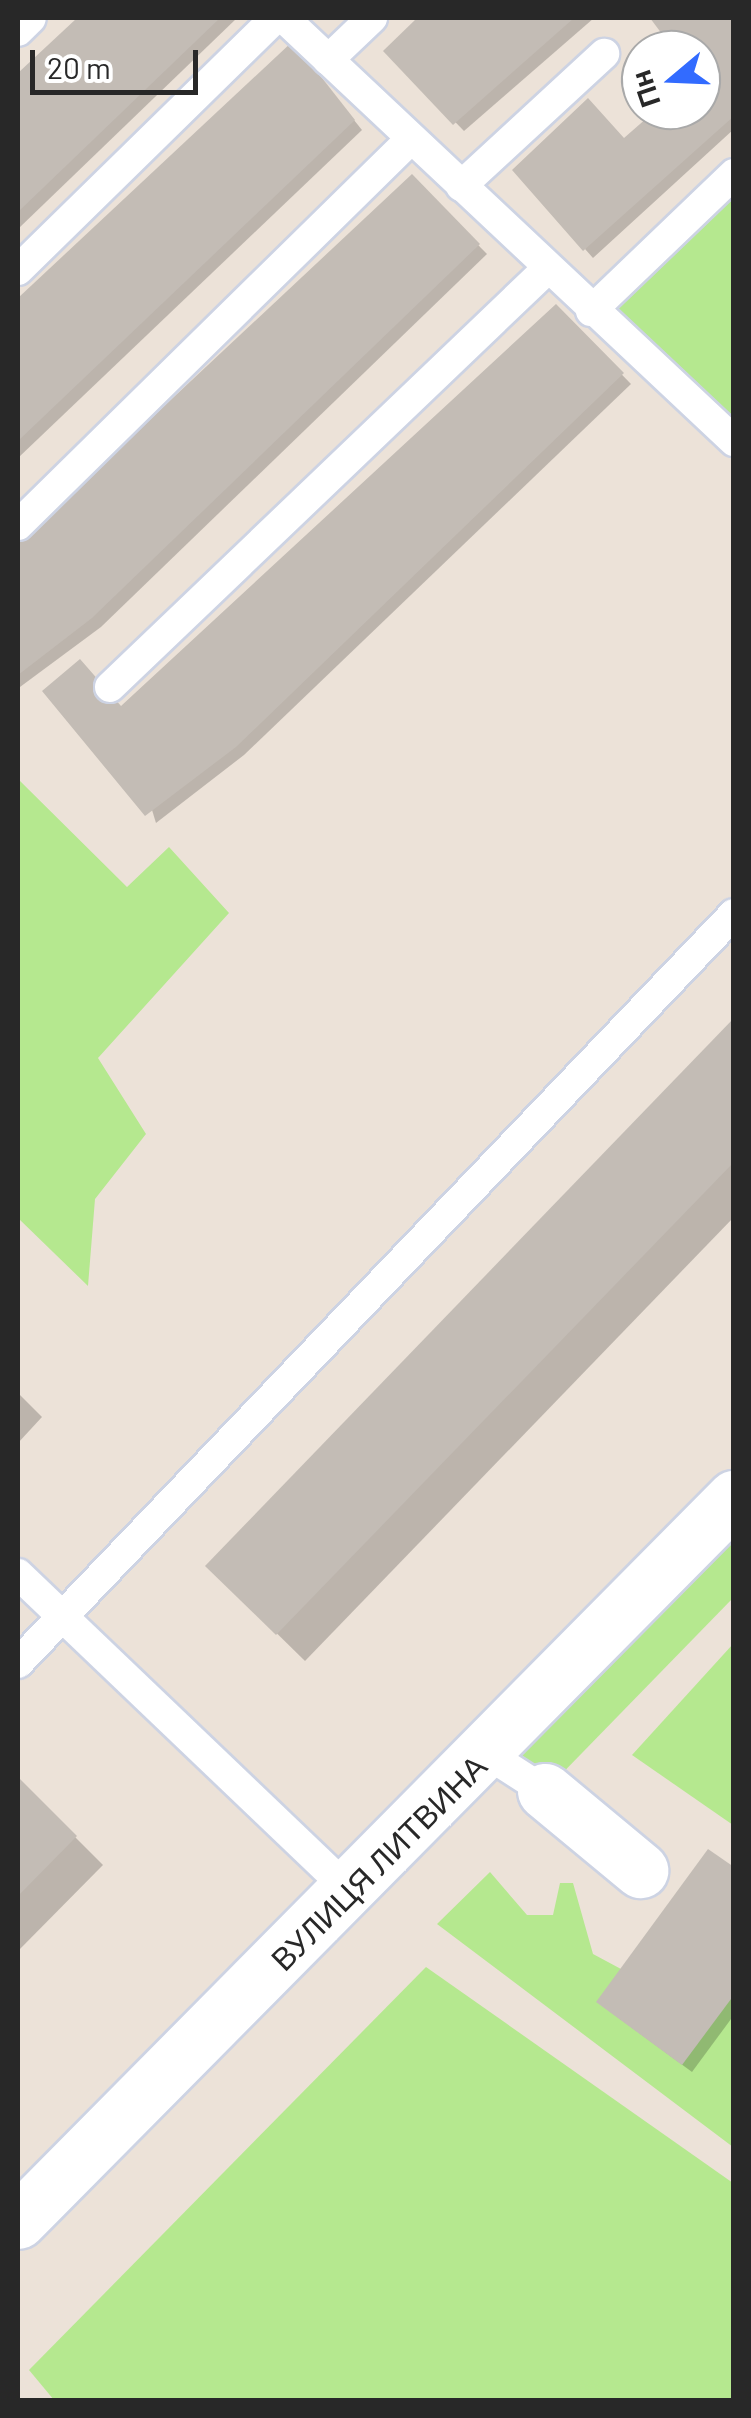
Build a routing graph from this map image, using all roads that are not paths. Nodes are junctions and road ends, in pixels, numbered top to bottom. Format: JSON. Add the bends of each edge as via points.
{"nodes":[{"id":1,"x":32,"y":18,"type":"edge"},
{"id":2,"x":274,"y":18,"type":"edge"},
{"id":3,"x":284,"y":18,"type":"edge"},
{"id":4,"x":372,"y":18,"type":"edge"},
{"id":5,"x":18,"y":31,"type":"edge"},
{"id":6,"x":604,"y":54,"type":"dead end"},
{"id":7,"x":328,"y":60,"type":"junction"},
{"id":8,"x":411,"y":138,"type":"junction"},
{"id":9,"x":734,"y":174,"type":"edge"},
{"id":10,"x":461,"y":186,"type":"junction"},
{"id":11,"x":547,"y":269,"type":"junction"},
{"id":12,"x":18,"y":270,"type":"edge"},
{"id":13,"x":591,"y":311,"type":"junction"},
{"id":14,"x":734,"y":441,"type":"edge"},
{"id":15,"x":18,"y":525,"type":"edge"},
{"id":16,"x":110,"y":687,"type":"dead end"},
{"id":17,"x":734,"y":914,"type":"edge"},
{"id":18,"x":734,"y":1498,"type":"edge"},
{"id":19,"x":18,"y":1574,"type":"edge"},
{"id":20,"x":63,"y":1618,"type":"junction"},
{"id":21,"x":18,"y":1663,"type":"edge"},
{"id":22,"x":486,"y":1753,"type":"junction"},
{"id":23,"x":546,"y":1791,"type":"joint"},
{"id":24,"x":640,"y":1870,"type":"dead end"},
{"id":25,"x":351,"y":1892,"type":"junction"},
{"id":26,"x":18,"y":2222,"type":"edge"}],
"edges":[{"from":1,"to":5,"type":"lane"},
{"from":2,"to":12,"type":"lane"},
{"from":3,"to":7,"type":"lane"},
{"from":4,"to":7,"type":"lane"},
{"from":6,"to":10,"type":"lane"},
{"from":7,"to":8,"type":"lane"},
{"from":8,"to":10,"type":"lane"},
{"from":8,"to":15,"type":"lane"},
{"from":9,"to":13,"type":"lane"},
{"from":10,"to":11,"type":"lane"},
{"from":11,"to":13,"type":"lane"},
{"from":11,"to":16,"type":"lane"},
{"from":13,"to":14,"type":"lane"},
{"from":17,"to":20,"type":"lane"},
{"from":18,"to":22,"type":"street","name":"ВУЛИЦЯ ЛИТВИНА"},
{"from":19,"to":20,"type":"lane"},
{"from":20,"to":21,"type":"lane"},
{"from":20,"to":25,"type":"lane"},
{"from":22,"to":23,"type":"lane"},
{"from":22,"to":25,"type":"street","name":"ВУЛИЦЯ ЛИТВИНА"},
{"from":23,"to":24,"type":"street"},
{"from":25,"to":26,"type":"street","name":"ВУЛИЦЯ ЛИТВИНА"}]}
